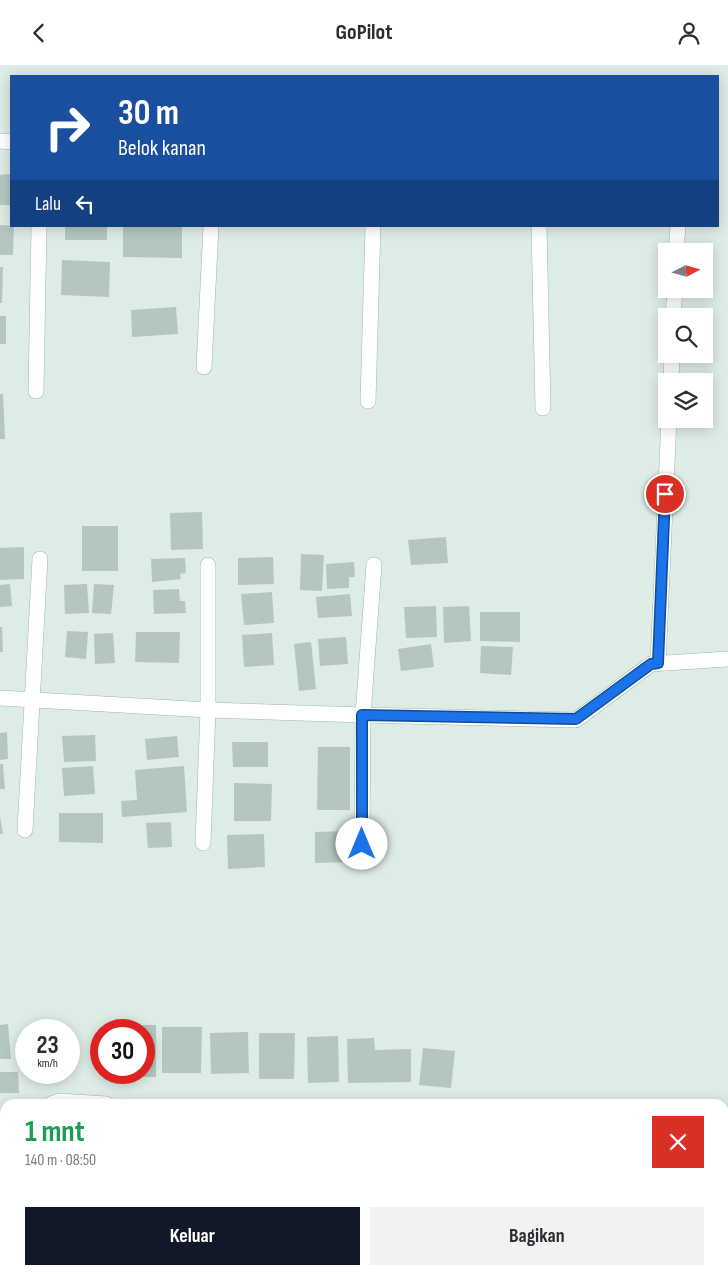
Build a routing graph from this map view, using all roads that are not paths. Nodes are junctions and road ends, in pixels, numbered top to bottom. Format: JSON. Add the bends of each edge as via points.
{"nodes":[{"id":1,"x":39,"y":227,"type":"edge"},
{"id":2,"x":210,"y":227,"type":"edge"},
{"id":3,"x":373,"y":227,"type":"edge"},
{"id":4,"x":539,"y":227,"type":"edge"},
{"id":5,"x":678,"y":227,"type":"edge"},
{"id":6,"x":677,"y":243,"type":"edge"},
{"id":7,"x":204,"y":367,"type":"dead end"},
{"id":8,"x":36,"y":391,"type":"dead end"},
{"id":9,"x":368,"y":401,"type":"dead end"},
{"id":10,"x":543,"y":408,"type":"dead end"},
{"id":11,"x":669,"y":428,"type":"edge"},
{"id":12,"x":40,"y":559,"type":"dead end"},
{"id":13,"x":208,"y":565,"type":"dead end"},
{"id":14,"x":374,"y":565,"type":"dead end"},
{"id":15,"x":728,"y":659,"type":"edge"},
{"id":16,"x":658,"y":663,"type":"junction"},
{"id":17,"x":0,"y":698,"type":"edge"},
{"id":18,"x":33,"y":699,"type":"junction"},
{"id":19,"x":208,"y":710,"type":"junction"},
{"id":20,"x":362,"y":715,"type":"junction"},
{"id":21,"x":25,"y":830,"type":"dead end"},
{"id":22,"x":203,"y":843,"type":"dead end"},
{"id":23,"x":362,"y":844,"type":"dead end"}],
"edges":[{"from":1,"to":8,"type":"street"},
{"from":2,"to":7,"type":"street"},
{"from":3,"to":9,"type":"street"},
{"from":4,"to":10,"type":"street"},
{"from":5,"to":6,"type":"street"},
{"from":11,"to":16,"type":"street"},
{"from":12,"to":18,"type":"street"},
{"from":13,"to":19,"type":"street"},
{"from":14,"to":20,"type":"street"},
{"from":15,"to":16,"type":"street"},
{"from":16,"to":20,"type":"street","via":[[651,664],[576,719]]},
{"from":17,"to":18,"type":"street"},
{"from":18,"to":19,"type":"street"},
{"from":18,"to":21,"type":"street"},
{"from":19,"to":20,"type":"street"},
{"from":19,"to":22,"type":"street"},
{"from":20,"to":23,"type":"street"}]}
